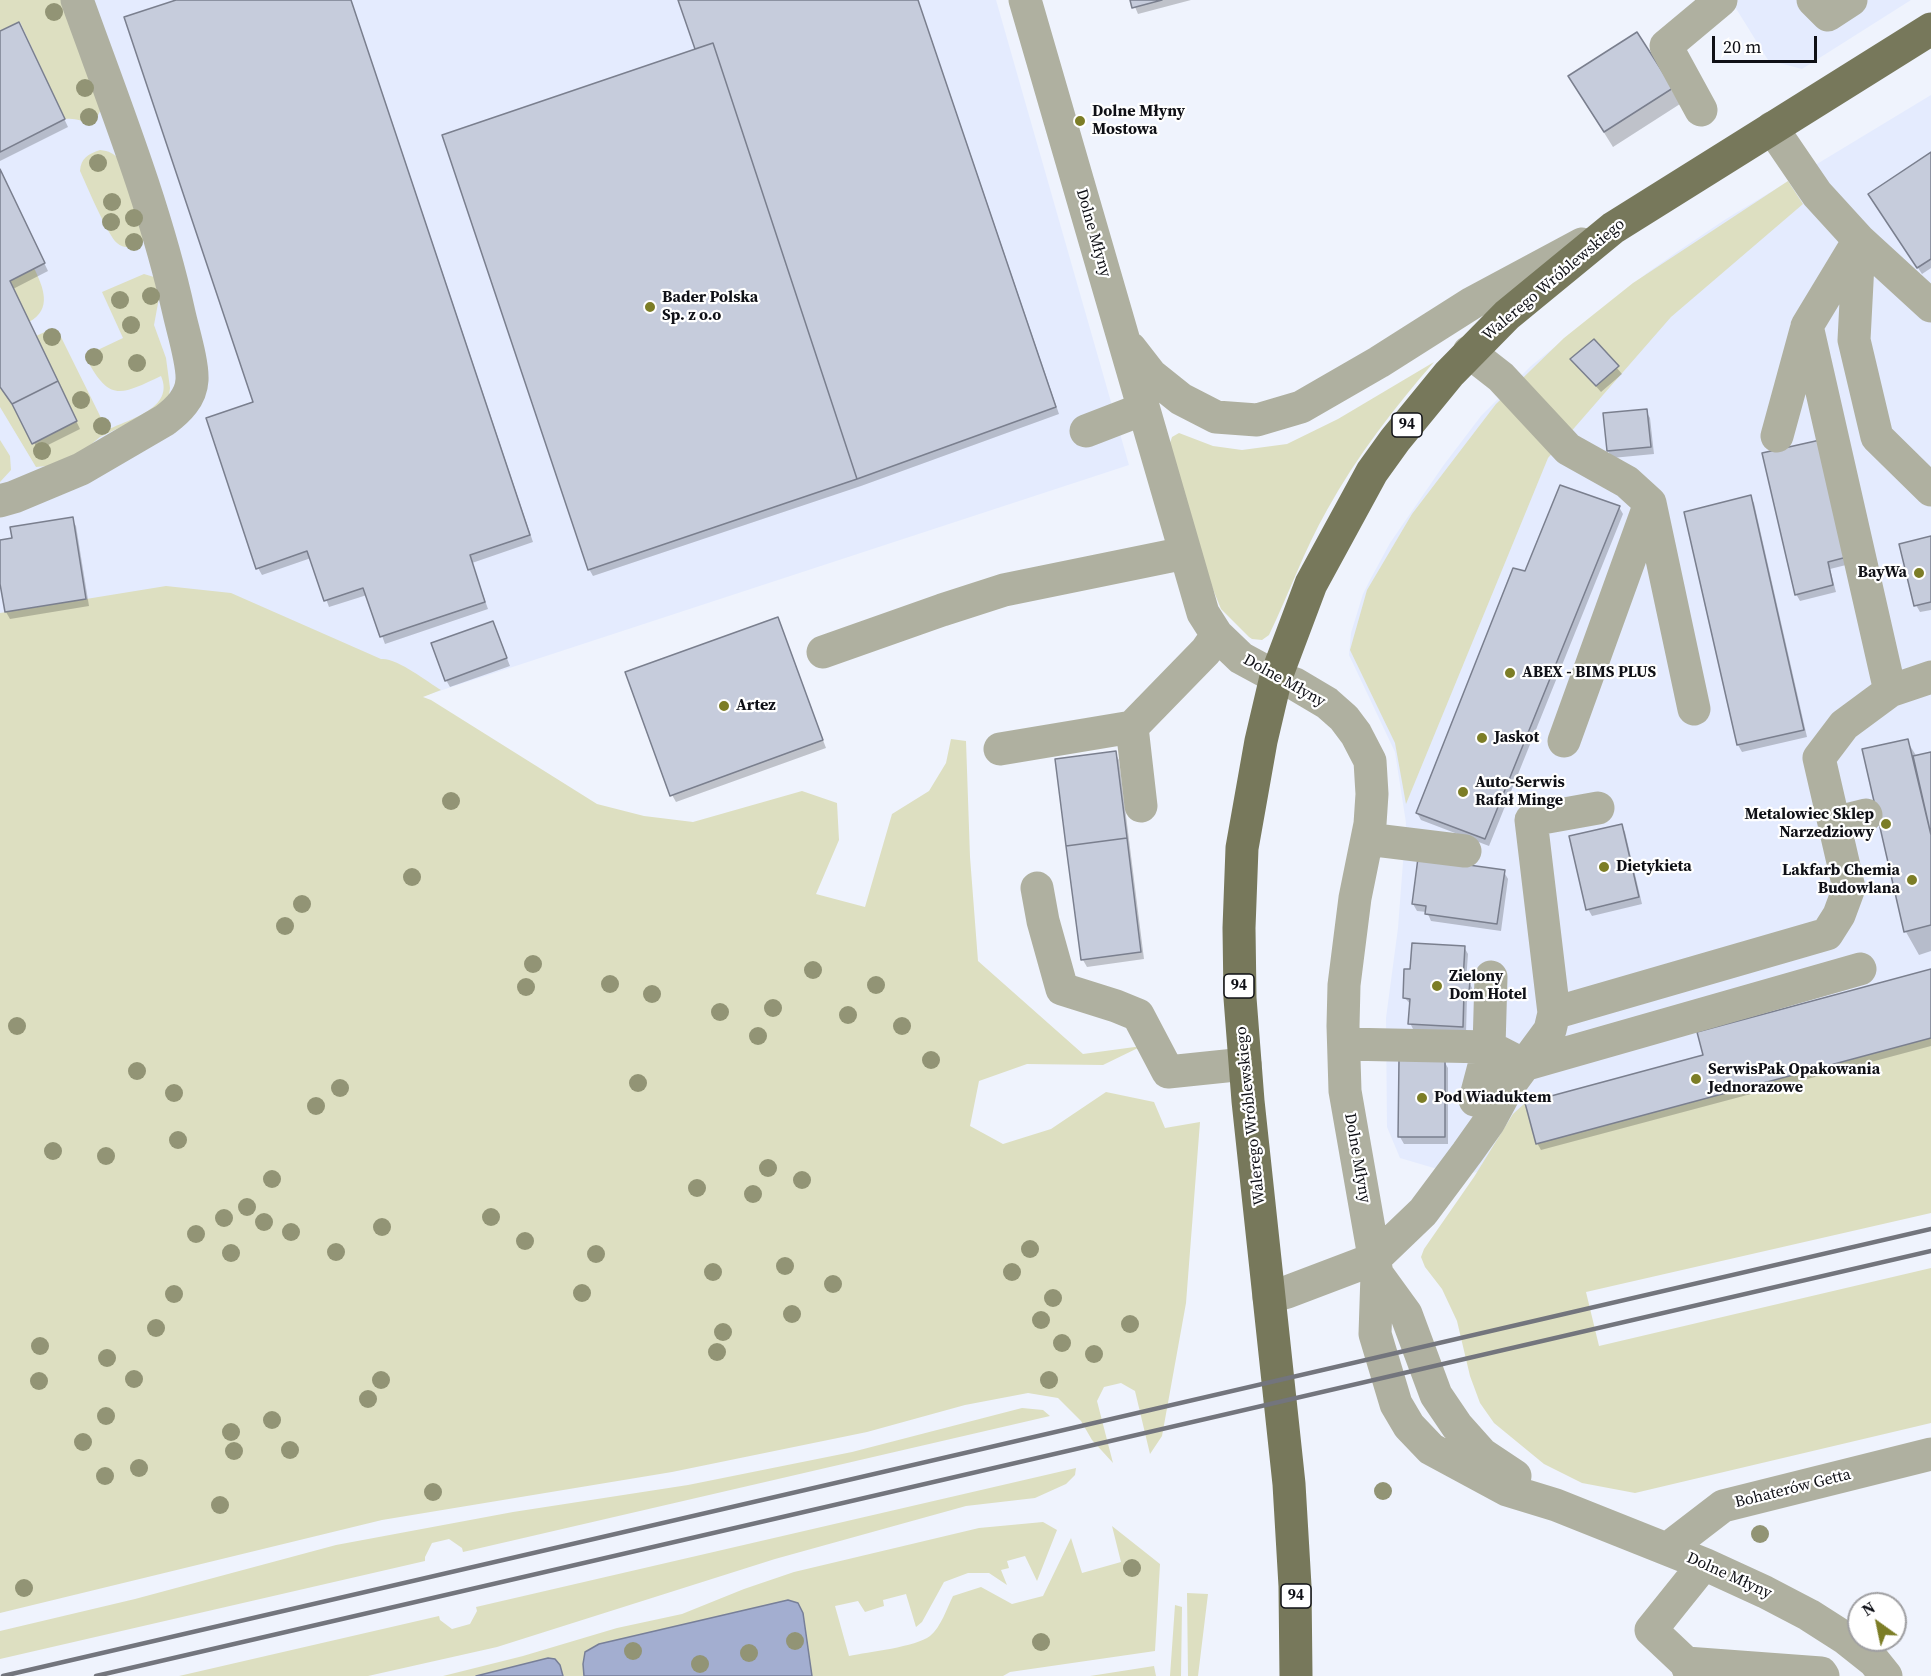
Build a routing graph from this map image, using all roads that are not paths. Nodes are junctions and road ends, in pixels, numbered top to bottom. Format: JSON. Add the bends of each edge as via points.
{"nodes":[{"id":1,"x":77,"y":0,"type":"edge"},
{"id":2,"x":1025,"y":0,"type":"edge"},
{"id":3,"x":1721,"y":0,"type":"edge"},
{"id":4,"x":1813,"y":0,"type":"edge"},
{"id":5,"x":1851,"y":0,"type":"edge"},
{"id":6,"x":1931,"y":29,"type":"edge"},
{"id":7,"x":1701,"y":110,"type":"dead end"},
{"id":8,"x":1772,"y":128,"type":"junction"},
{"id":9,"x":1613,"y":228,"type":"junction"},
{"id":10,"x":1859,"y":240,"type":"junction"},
{"id":11,"x":1929,"y":301,"type":"edge"},
{"id":12,"x":1808,"y":326,"type":"junction"},
{"id":13,"x":1125,"y":342,"type":"junction"},
{"id":14,"x":1469,"y":352,"type":"junction"},
{"id":15,"x":1143,"y":409,"type":"junction"},
{"id":16,"x":1086,"y":431,"type":"dead end"},
{"id":17,"x":1777,"y":436,"type":"dead end"},
{"id":18,"x":1931,"y":490,"type":"edge"},
{"id":19,"x":0,"y":501,"type":"edge"},
{"id":20,"x":1650,"y":503,"type":"junction"},
{"id":21,"x":1185,"y":553,"type":"junction"},
{"id":22,"x":1217,"y":635,"type":"junction"},
{"id":23,"x":823,"y":652,"type":"dead end"},
{"id":24,"x":1276,"y":677,"type":"junction"},
{"id":25,"x":1931,"y":677,"type":"edge"},
{"id":26,"x":1890,"y":690,"type":"junction"},
{"id":27,"x":1694,"y":709,"type":"dead end"},
{"id":28,"x":1132,"y":727,"type":"junction"},
{"id":29,"x":1564,"y":741,"type":"dead end"},
{"id":30,"x":1000,"y":749,"type":"dead end"},
{"id":31,"x":1141,"y":806,"type":"dead end"},
{"id":32,"x":1598,"y":808,"type":"dead end"},
{"id":33,"x":1866,"y":815,"type":"dead end"},
{"id":34,"x":1834,"y":823,"type":"junction"},
{"id":35,"x":1367,"y":839,"type":"junction"},
{"id":36,"x":1465,"y":851,"type":"dead end"},
{"id":37,"x":1037,"y":888,"type":"dead end"},
{"id":38,"x":1860,"y":969,"type":"dead end"},
{"id":39,"x":1491,"y":977,"type":"dead end"},
{"id":40,"x":1554,"y":1013,"type":"junction"},
{"id":41,"x":1344,"y":1044,"type":"junction"},
{"id":42,"x":1489,"y":1047,"type":"junction"},
{"id":43,"x":1245,"y":1064,"type":"junction"},
{"id":44,"x":1524,"y":1065,"type":"junction"},
{"id":45,"x":1475,"y":1100,"type":"dead end"},
{"id":46,"x":1376,"y":1266,"type":"junction"},
{"id":47,"x":1269,"y":1297,"type":"junction"},
{"id":48,"x":1931,"y":1454,"type":"edge"},
{"id":49,"x":1667,"y":1549,"type":"junction"},
{"id":50,"x":1704,"y":1564,"type":"junction"},
{"id":51,"x":1688,"y":1670,"type":"edge"},
{"id":52,"x":1296,"y":1676,"type":"edge"},
{"id":53,"x":1823,"y":1676,"type":"edge"},
{"id":54,"x":1886,"y":1676,"type":"edge"}],
"edges":[{"from":1,"to":19,"type":"street","via":[[142,178],[173,288],[192,380],[183,404],[156,426],[81,469]]},
{"from":2,"to":13,"type":"street","name":"Dolne Młyny"},
{"from":3,"to":7,"type":"street","via":[[1666,46]]},
{"from":4,"to":5,"type":"street","via":[[1828,15]]},
{"from":6,"to":8,"type":"main road","name":"Walerego Wróblewskiego","number":"94"},
{"from":8,"to":9,"type":"main road","name":"Walerego Wróblewskiego","number":"94"},
{"from":8,"to":10,"type":"street","via":[[1817,194]]},
{"from":9,"to":13,"type":"street","via":[[1472,303],[1301,407],[1257,420],[1216,417],[1181,399],[1151,375]]},
{"from":9,"to":14,"type":"main road","name":"Walerego Wróblewskiego","number":"94","via":[[1507,315]]},
{"from":10,"to":11,"type":"street"},
{"from":10,"to":12,"type":"street"},
{"from":10,"to":18,"type":"street","via":[[1854,340],[1877,437]]},
{"from":12,"to":17,"type":"street"},
{"from":12,"to":26,"type":"street"},
{"from":13,"to":15,"type":"street","name":"Dolne Młyny"},
{"from":14,"to":20,"type":"street","via":[[1501,377],[1568,449],[1627,482]]},
{"from":14,"to":24,"type":"main road","name":"Walerego Wróblewskiego","number":"94","via":[[1372,472],[1311,584]]},
{"from":15,"to":16,"type":"street"},
{"from":15,"to":21,"type":"street","name":"Dolne Młyny"},
{"from":20,"to":27,"type":"street"},
{"from":20,"to":29,"type":"street"},
{"from":21,"to":22,"type":"street","name":"Dolne Młyny","via":[[1203,613]]},
{"from":21,"to":23,"type":"street","via":[[1004,590]]},
{"from":22,"to":24,"type":"street","name":"Dolne Młyny","via":[[1241,658]]},
{"from":22,"to":28,"type":"street"},
{"from":24,"to":35,"type":"street","name":"Dolne Młyny","via":[[1327,703],[1356,735],[1370,761],[1372,794]]},
{"from":24,"to":43,"type":"main road","name":"Walerego Wróblewskiego","number":"94","via":[[1242,848],[1239,951]]},
{"from":25,"to":26,"type":"street"},
{"from":26,"to":34,"type":"street","via":[[1844,725],[1819,758]]},
{"from":28,"to":30,"type":"street"},
{"from":28,"to":31,"type":"street"},
{"from":32,"to":40,"type":"street","via":[[1531,820]]},
{"from":33,"to":34,"type":"street"},
{"from":34,"to":40,"type":"street","via":[[1849,888],[1827,934]]},
{"from":35,"to":36,"type":"street"},
{"from":35,"to":41,"type":"street","name":"Dolne Młyny","via":[[1347,953]]},
{"from":37,"to":43,"type":"street","via":[[1062,989],[1138,1015],[1168,1072]]},
{"from":38,"to":44,"type":"street"},
{"from":39,"to":42,"type":"street"},
{"from":40,"to":44,"type":"street","via":[[1550,1030]]},
{"from":41,"to":42,"type":"street"},
{"from":41,"to":46,"type":"street","name":"Dolne Młyny","via":[[1345,1091]]},
{"from":42,"to":44,"type":"street"},
{"from":42,"to":45,"type":"street"},
{"from":43,"to":47,"type":"main road","name":"Walerego Wróblewskiego","number":"94"},
{"from":44,"to":46,"type":"street","via":[[1483,1130],[1423,1212]]},
{"from":46,"to":47,"type":"street"},
{"from":46,"to":49,"type":"street","name":"Dolne Młyny","via":[[1406,1314],[1436,1395],[1482,1454],[1556,1505]]},
{"from":47,"to":52,"type":"main road","name":"Walerego Wróblewskiego","number":"94","via":[[1289,1484],[1296,1586]]},
{"from":48,"to":49,"type":"street","name":"Bohaterów Getta","via":[[1723,1506]]},
{"from":49,"to":50,"type":"street","name":"Dolne Młyny"},
{"from":50,"to":51,"type":"street","via":[[1652,1630]]},
{"from":50,"to":54,"type":"street","name":"Dolne Młyny","via":[[1809,1615],[1845,1638]]},
{"from":51,"to":53,"type":"street"}]}
